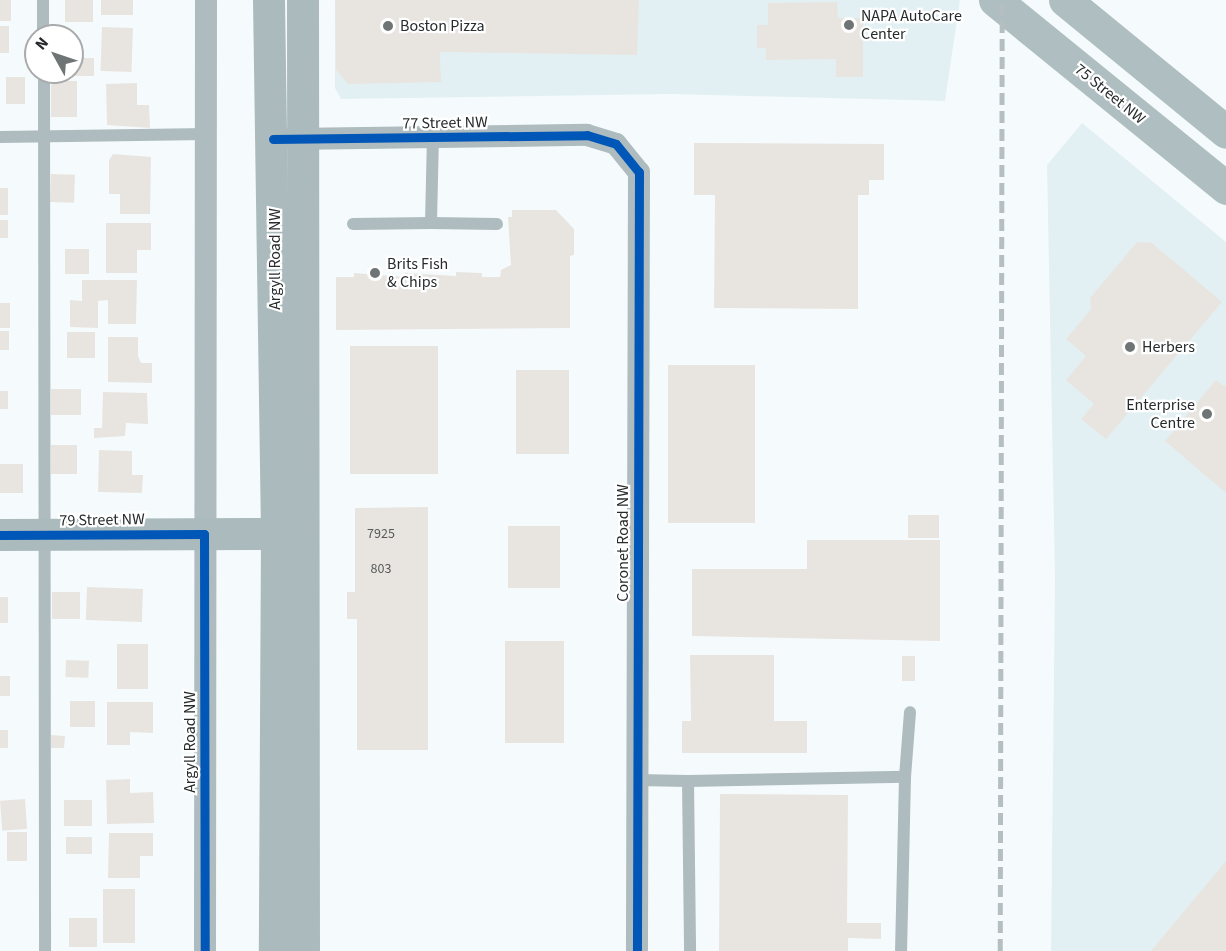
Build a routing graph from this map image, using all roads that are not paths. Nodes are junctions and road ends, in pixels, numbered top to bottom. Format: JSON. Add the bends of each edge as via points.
{"nodes":[{"id":1,"x":43,"y":0,"type":"edge"},
{"id":2,"x":206,"y":0,"type":"edge"},
{"id":3,"x":269,"y":0,"type":"edge"},
{"id":4,"x":303,"y":0,"type":"edge"},
{"id":5,"x":994,"y":0,"type":"edge"},
{"id":6,"x":1065,"y":0,"type":"edge"},
{"id":7,"x":44,"y":24,"type":"edge"},
{"id":8,"x":44,"y":84,"type":"edge"},
{"id":9,"x":1226,"y":132,"type":"edge"},
{"id":10,"x":207,"y":134,"type":"junction"},
{"id":11,"x":0,"y":137,"type":"edge"},
{"id":12,"x":44,"y":137,"type":"junction"},
{"id":13,"x":432,"y":138,"type":"junction"},
{"id":14,"x":288,"y":139,"type":"junction"},
{"id":15,"x":616,"y":144,"type":"joint"},
{"id":16,"x":1226,"y":188,"type":"edge"},
{"id":17,"x":431,"y":223,"type":"junction"},
{"id":18,"x":353,"y":224,"type":"dead end"},
{"id":19,"x":497,"y":224,"type":"dead end"},
{"id":20,"x":204,"y":534,"type":"junction"},
{"id":21,"x":290,"y":534,"type":"junction"},
{"id":22,"x":0,"y":535,"type":"edge"},
{"id":23,"x":45,"y":535,"type":"junction"},
{"id":24,"x":910,"y":712,"type":"dead end"},
{"id":25,"x":905,"y":777,"type":"junction"},
{"id":26,"x":637,"y":780,"type":"junction"},
{"id":27,"x":688,"y":781,"type":"junction"},
{"id":28,"x":45,"y":951,"type":"edge"},
{"id":29,"x":205,"y":951,"type":"edge"},
{"id":30,"x":275,"y":951,"type":"edge"},
{"id":31,"x":304,"y":951,"type":"edge"},
{"id":32,"x":637,"y":951,"type":"edge"},
{"id":33,"x":690,"y":951,"type":"edge"},
{"id":34,"x":901,"y":951,"type":"edge"}],
"edges":[{"from":1,"to":7,"type":"lane"},
{"from":2,"to":10,"type":"street","name":"Argyll Road NW"},
{"from":3,"to":14,"type":"main road","name":"Argyll Road NW"},
{"from":4,"to":14,"type":"main road","name":"Argyll Road NW"},
{"from":5,"to":16,"type":"main road","name":"75 Street NW"},
{"from":6,"to":9,"type":"main road"},
{"from":8,"to":12,"type":"lane"},
{"from":10,"to":12,"type":"lane"},
{"from":10,"to":20,"type":"street","name":"Argyll Road NW"},
{"from":11,"to":12,"type":"lane"},
{"from":12,"to":23,"type":"lane"},
{"from":13,"to":14,"type":"street","name":"77 Street NW"},
{"from":13,"to":15,"type":"street","name":"77 Street NW","via":[[587,135]]},
{"from":13,"to":17,"type":"lane"},
{"from":14,"to":21,"type":"main road","name":"Argyll Road NW"},
{"from":15,"to":26,"type":"street","name":"Coronet Road NW","via":[[639,172]]},
{"from":17,"to":18,"type":"lane"},
{"from":17,"to":19,"type":"lane"},
{"from":20,"to":21,"type":"main road","name":"79 Street NW"},
{"from":20,"to":23,"type":"main road","name":"79 Street NW"},
{"from":20,"to":29,"type":"street","name":"Argyll Road NW"},
{"from":21,"to":30,"type":"main road","name":"Argyll Road NW"},
{"from":21,"to":31,"type":"main road","name":"Argyll Road NW"},
{"from":22,"to":23,"type":"main road","name":"79 Street NW"},
{"from":23,"to":28,"type":"lane"},
{"from":24,"to":25,"type":"lane"},
{"from":25,"to":27,"type":"lane"},
{"from":25,"to":34,"type":"lane"},
{"from":26,"to":27,"type":"lane"},
{"from":26,"to":32,"type":"street","name":"Coronet Road NW"},
{"from":27,"to":33,"type":"lane"}]}
